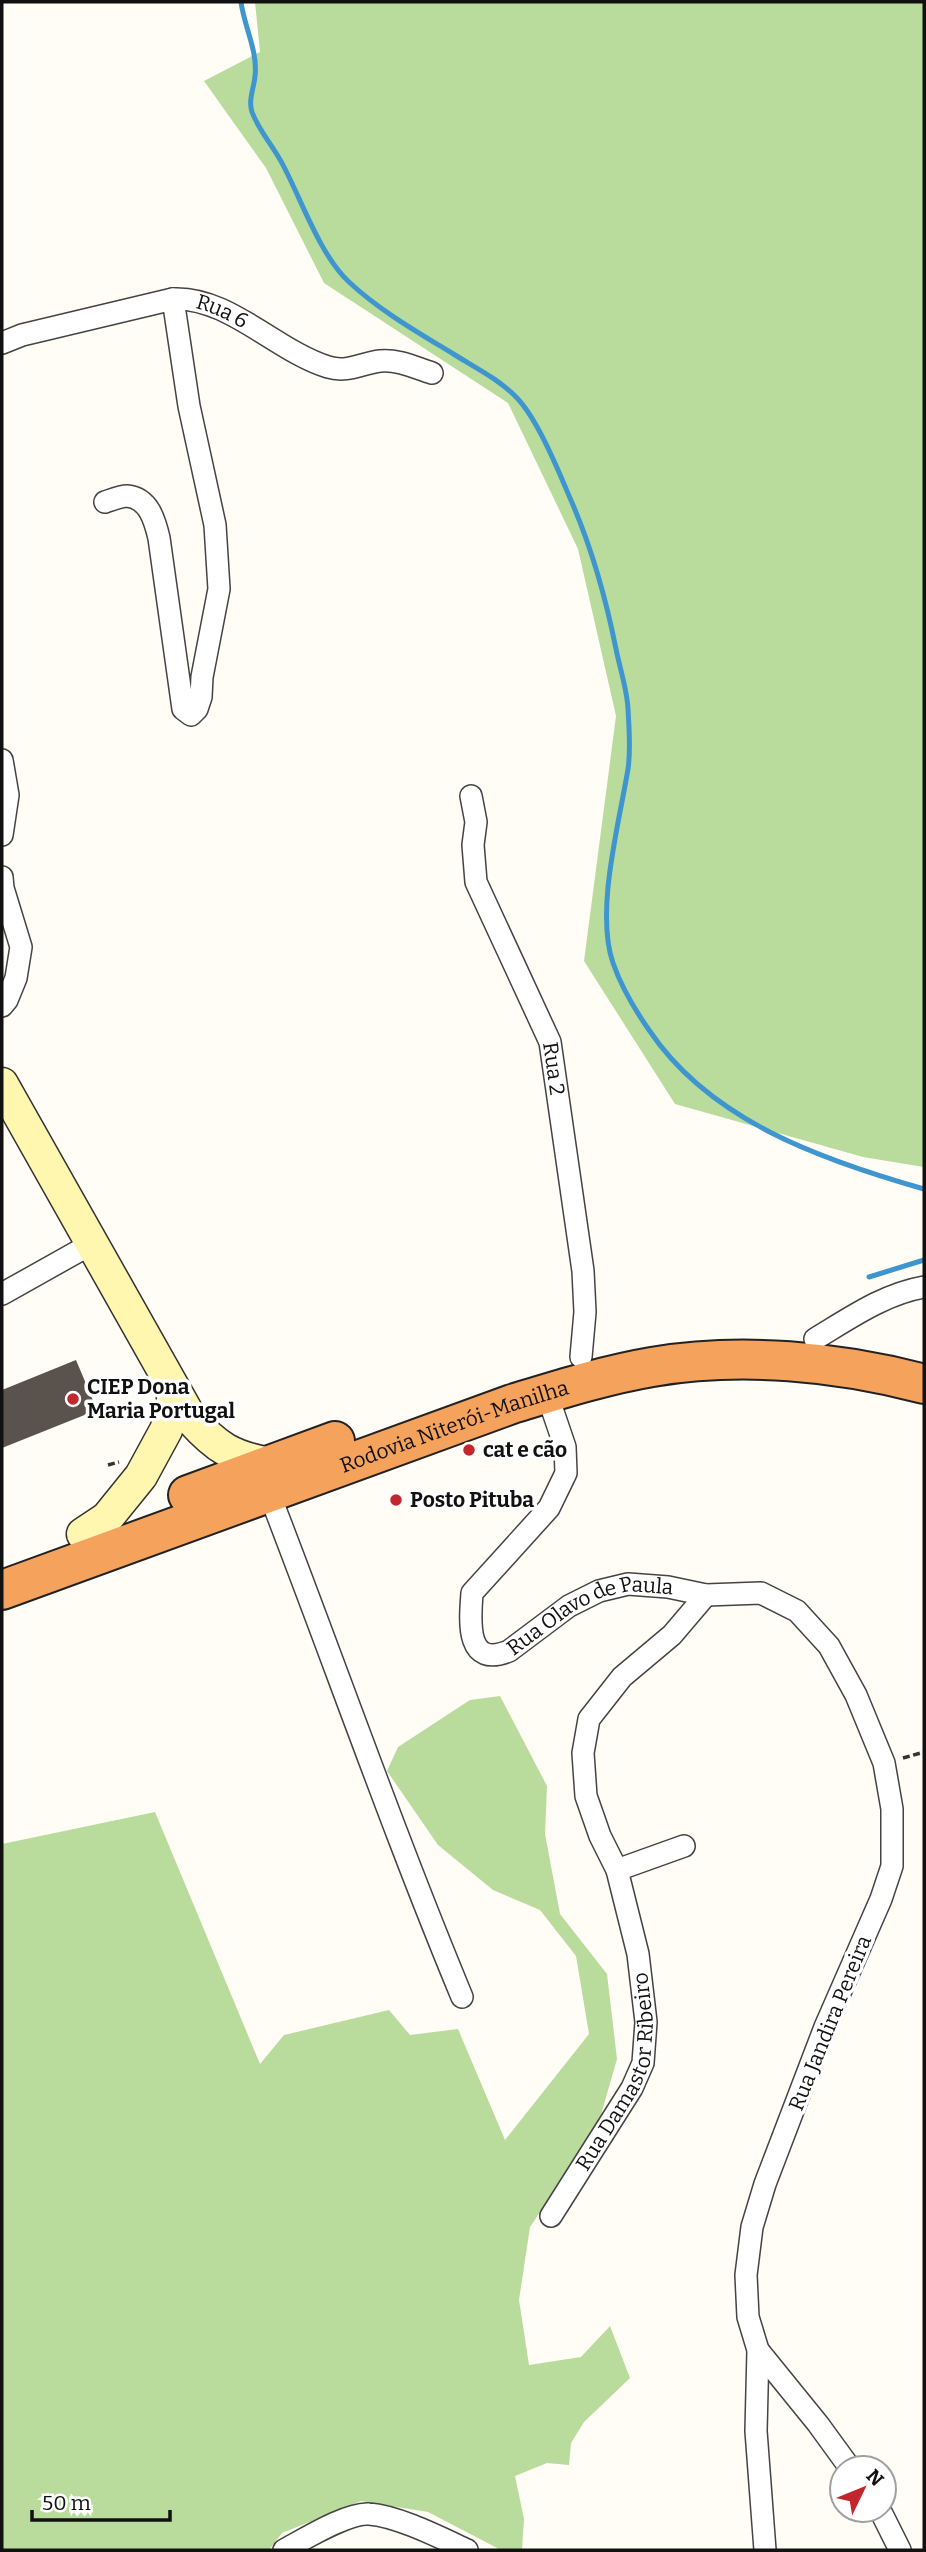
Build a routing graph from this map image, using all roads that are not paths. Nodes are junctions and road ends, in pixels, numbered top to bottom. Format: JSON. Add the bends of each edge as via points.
{"nodes":[{"id":1,"x":173,"y":299,"type":"junction"},
{"id":2,"x":2,"y":343,"type":"edge"},
{"id":3,"x":432,"y":373,"type":"dead end"},
{"id":4,"x":105,"y":502,"type":"dead end"},
{"id":5,"x":2,"y":761,"type":"edge"},
{"id":6,"x":471,"y":796,"type":"dead end"},
{"id":7,"x":2,"y":835,"type":"edge"},
{"id":8,"x":2,"y":877,"type":"edge"},
{"id":9,"x":2,"y":1006,"type":"edge"},
{"id":10,"x":2,"y":1084,"type":"edge"},
{"id":11,"x":93,"y":1242,"type":"junction"},
{"id":12,"x":924,"y":1287,"type":"edge"},
{"id":13,"x":2,"y":1294,"type":"edge"},
{"id":14,"x":823,"y":1353,"type":"junction"},
{"id":15,"x":580,"y":1357,"type":"junction"},
{"id":16,"x":924,"y":1360,"type":"edge"},
{"id":17,"x":924,"y":1384,"type":"edge"},
{"id":18,"x":173,"y":1390,"type":"junction"},
{"id":19,"x":547,"y":1394,"type":"junction"},
{"id":20,"x":924,"y":1411,"type":"edge"},
{"id":21,"x":269,"y":1479,"type":"junction"},
{"id":22,"x":83,"y":1534,"type":"junction"},
{"id":23,"x":2,"y":1563,"type":"edge"},
{"id":24,"x":2,"y":1590,"type":"edge"},
{"id":25,"x":706,"y":1595,"type":"junction"},
{"id":26,"x":684,"y":1846,"type":"dead end"},
{"id":27,"x":617,"y":1870,"type":"junction"},
{"id":28,"x":462,"y":1997,"type":"dead end"},
{"id":29,"x":551,"y":2216,"type":"dead end"},
{"id":30,"x":758,"y":2350,"type":"junction"},
{"id":31,"x":840,"y":2454,"type":"edge"},
{"id":32,"x":887,"y":2524,"type":"edge"},
{"id":33,"x":284,"y":2550,"type":"edge"},
{"id":34,"x":467,"y":2550,"type":"edge"},
{"id":35,"x":765,"y":2550,"type":"edge"},
{"id":36,"x":900,"y":2550,"type":"edge"}],
"edges":[{"from":1,"to":2,"type":"street","name":"Rua 6"},
{"from":1,"to":3,"type":"street","name":"Rua 6","via":[[216,306],[326,366],[341,370],[381,360]]},
{"from":1,"to":4,"type":"street","via":[[189,406],[215,525],[219,589],[201,696],[191,715],[183,709],[152,512],[127,496]]},
{"from":5,"to":7,"type":"street","via":[[8,795]]},
{"from":6,"to":15,"type":"street","name":"Rua 2","via":[[476,882],[550,1042],[583,1271]]},
{"from":8,"to":9,"type":"street","via":[[22,947],[16,978]]},
{"from":10,"to":11,"type":"main road"},
{"from":11,"to":13,"type":"street"},
{"from":11,"to":18,"type":"main road"},
{"from":12,"to":14,"type":"street","via":[[876,1303]]},
{"from":14,"to":15,"type":"highway","name":"Rodovia Niterói-Manilha","via":[[743,1335],[628,1345]]},
{"from":14,"to":16,"type":"highway","name":"Rodovia Niterói-Manilha","via":[[857,1345]]},
{"from":14,"to":17,"type":"highway","name":"Rodovia Niterói-Manilha"},
{"from":14,"to":19,"type":"highway","name":"Rodovia Niterói-Manilha","via":[[652,1367]]},
{"from":14,"to":20,"type":"highway"},
{"from":15,"to":21,"type":"highway","name":"Rodovia Niterói-Manilha","via":[[499,1381]]},
{"from":18,"to":21,"type":"main road","via":[[191,1419],[214,1442]]},
{"from":18,"to":22,"type":"main road","via":[[166,1430],[141,1476],[107,1518]]},
{"from":19,"to":21,"type":"highway","name":"Rodovia Niterói-Manilha"},
{"from":19,"to":25,"type":"street","name":"Rua Olavo de Paula","via":[[565,1447],[566,1473],[549,1508],[472,1593],[472,1639],[478,1648],[500,1655],[569,1606],[599,1591],[628,1584]]},
{"from":21,"to":22,"type":"highway","name":"Rodovia Niterói-Manilha"},
{"from":21,"to":24,"type":"highway","name":"Rodovia Niterói-Manilha"},
{"from":21,"to":28,"type":"street","via":[[418,1892]]},
{"from":22,"to":23,"type":"highway","name":"Rodovia Niterói-Manilha"},
{"from":25,"to":27,"type":"street","name":"Rua Damastor Ribeiro","via":[[672,1635],[622,1677],[589,1719],[583,1753],[586,1797]]},
{"from":25,"to":30,"type":"street","name":"Rua Jandira Pereira","via":[[761,1593],[797,1611],[829,1646],[856,1695],[884,1763],[892,1809],[892,1866],[881,1899],[825,2027],[752,2227],[746,2274],[748,2317]]},
{"from":26,"to":27,"type":"street"},
{"from":27,"to":29,"type":"street","name":"Rua Damastor Ribeiro","via":[[638,1954],[646,2021],[643,2063]]},
{"from":30,"to":31,"type":"street"},
{"from":30,"to":35,"type":"street","name":"Rua Jandira Pereira","via":[[756,2431]]},
{"from":32,"to":36,"type":"street"},
{"from":33,"to":34,"type":"street","via":[[327,2526],[368,2513]]}]}
